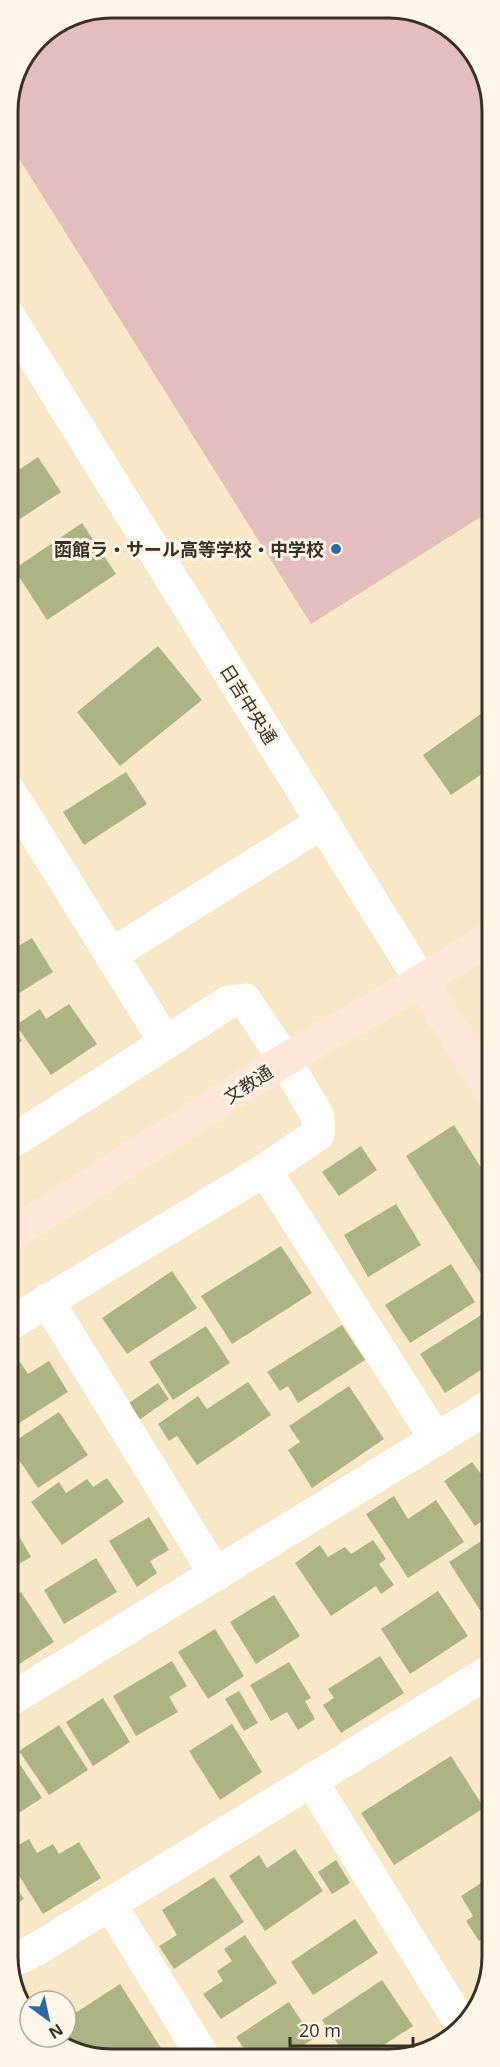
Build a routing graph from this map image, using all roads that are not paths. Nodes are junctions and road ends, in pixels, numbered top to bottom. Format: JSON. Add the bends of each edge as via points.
{"nodes":[{"id":1,"x":18,"y":331,"type":"edge"},
{"id":2,"x":18,"y":805,"type":"edge"},
{"id":3,"x":323,"y":822,"type":"junction"},
{"id":4,"x":482,"y":943,"type":"edge"},
{"id":5,"x":111,"y":955,"type":"junction"},
{"id":6,"x":421,"y":981,"type":"junction"},
{"id":7,"x":166,"y":1043,"type":"junction"},
{"id":8,"x":285,"y":1060,"type":"junction"},
{"id":9,"x":482,"y":1076,"type":"edge"},
{"id":10,"x":18,"y":1138,"type":"edge"},
{"id":11,"x":265,"y":1170,"type":"junction"},
{"id":12,"x":18,"y":1231,"type":"edge"},
{"id":13,"x":47,"y":1300,"type":"junction"},
{"id":14,"x":18,"y":1319,"type":"edge"},
{"id":15,"x":482,"y":1411,"type":"edge"},
{"id":16,"x":436,"y":1439,"type":"junction"},
{"id":17,"x":216,"y":1575,"type":"junction"},
{"id":18,"x":482,"y":1676,"type":"edge"},
{"id":19,"x":18,"y":1695,"type":"edge"},
{"id":20,"x":311,"y":1780,"type":"junction"},
{"id":21,"x":110,"y":1904,"type":"junction"},
{"id":22,"x":18,"y":1959,"type":"edge"},
{"id":23,"x":458,"y":2018,"type":"edge"},
{"id":24,"x":199,"y":2049,"type":"edge"}],
"edges":[{"from":1,"to":3,"type":"street","name":"日吉中央通"},
{"from":2,"to":5,"type":"street"},
{"from":3,"to":5,"type":"street"},
{"from":3,"to":6,"type":"street","name":"日吉中央通"},
{"from":4,"to":6,"type":"street","name":"文教通"},
{"from":5,"to":7,"type":"street"},
{"from":6,"to":8,"type":"street","name":"文教通"},
{"from":6,"to":9,"type":"street","name":"日吉中央通"},
{"from":7,"to":8,"type":"street","via":[[229,1002],[245,1000]]},
{"from":7,"to":10,"type":"street"},
{"from":8,"to":11,"type":"street","via":[[318,1117],[318,1134]]},
{"from":8,"to":12,"type":"street","name":"文教通"},
{"from":11,"to":13,"type":"street"},
{"from":11,"to":16,"type":"street"},
{"from":13,"to":14,"type":"street"},
{"from":13,"to":17,"type":"street"},
{"from":15,"to":16,"type":"street"},
{"from":16,"to":17,"type":"street"},
{"from":17,"to":19,"type":"street"},
{"from":18,"to":20,"type":"street"},
{"from":20,"to":21,"type":"street"},
{"from":20,"to":23,"type":"street"},
{"from":21,"to":22,"type":"street"},
{"from":21,"to":24,"type":"street"}]}
